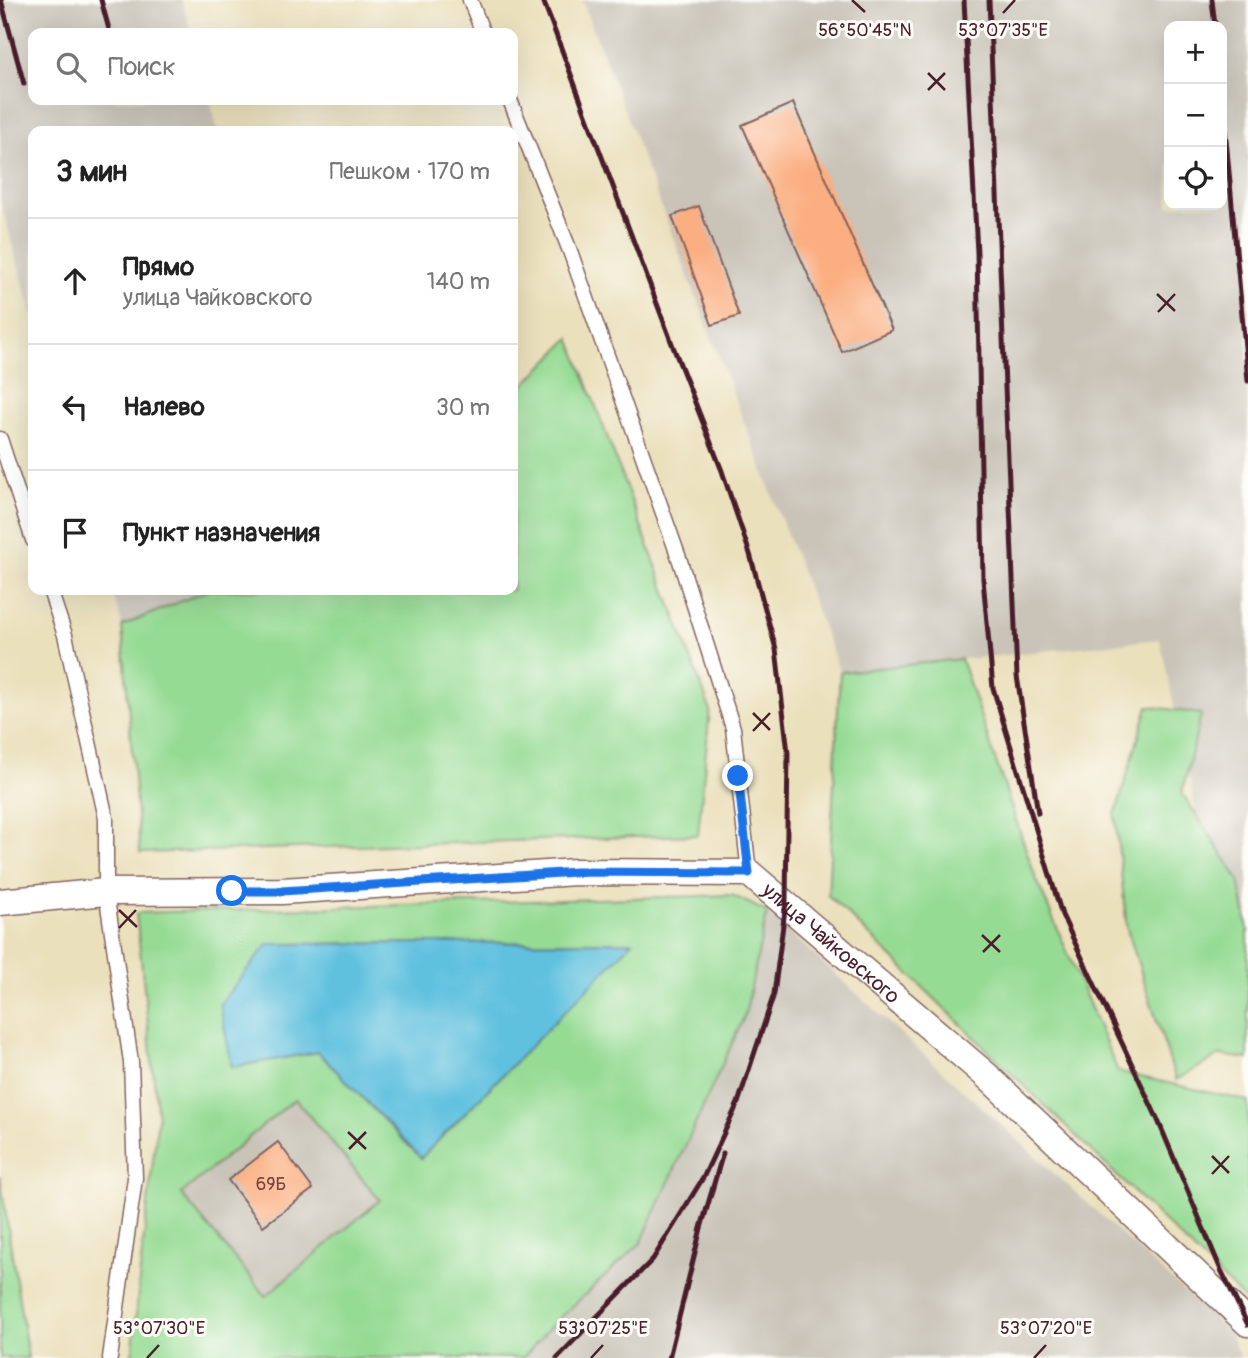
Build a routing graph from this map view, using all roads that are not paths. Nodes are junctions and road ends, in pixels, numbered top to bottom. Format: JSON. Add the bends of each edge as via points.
{"nodes":[{"id":1,"x":470,"y":0,"type":"edge"},
{"id":2,"x":481,"y":28,"type":"edge"},
{"id":3,"x":512,"y":105,"type":"edge"},
{"id":4,"x":0,"y":439,"type":"edge"},
{"id":5,"x":28,"y":525,"type":"edge"},
{"id":6,"x":52,"y":595,"type":"edge"},
{"id":7,"x":749,"y":873,"type":"junction"},
{"id":8,"x":106,"y":892,"type":"junction"},
{"id":9,"x":0,"y":902,"type":"edge"},
{"id":10,"x":1248,"y":1323,"type":"edge"},
{"id":11,"x":110,"y":1358,"type":"edge"}],
"edges":[{"from":1,"to":2,"type":"lane"},
{"from":3,"to":7,"type":"lane","via":[[584,290],[679,558],[733,728]]},
{"from":4,"to":5,"type":"lane"},
{"from":6,"to":8,"type":"lane","via":[[106,818]]},
{"from":7,"to":8,"type":"street","name":"улица Чайковского","via":[[576,872],[282,891]]},
{"from":7,"to":10,"type":"street","name":"улица Чайковского","via":[[987,1076]]},
{"from":8,"to":9,"type":"street","name":"улица Чайковского"},
{"from":8,"to":11,"type":"lane","via":[[131,1062],[135,1178]]}]}
